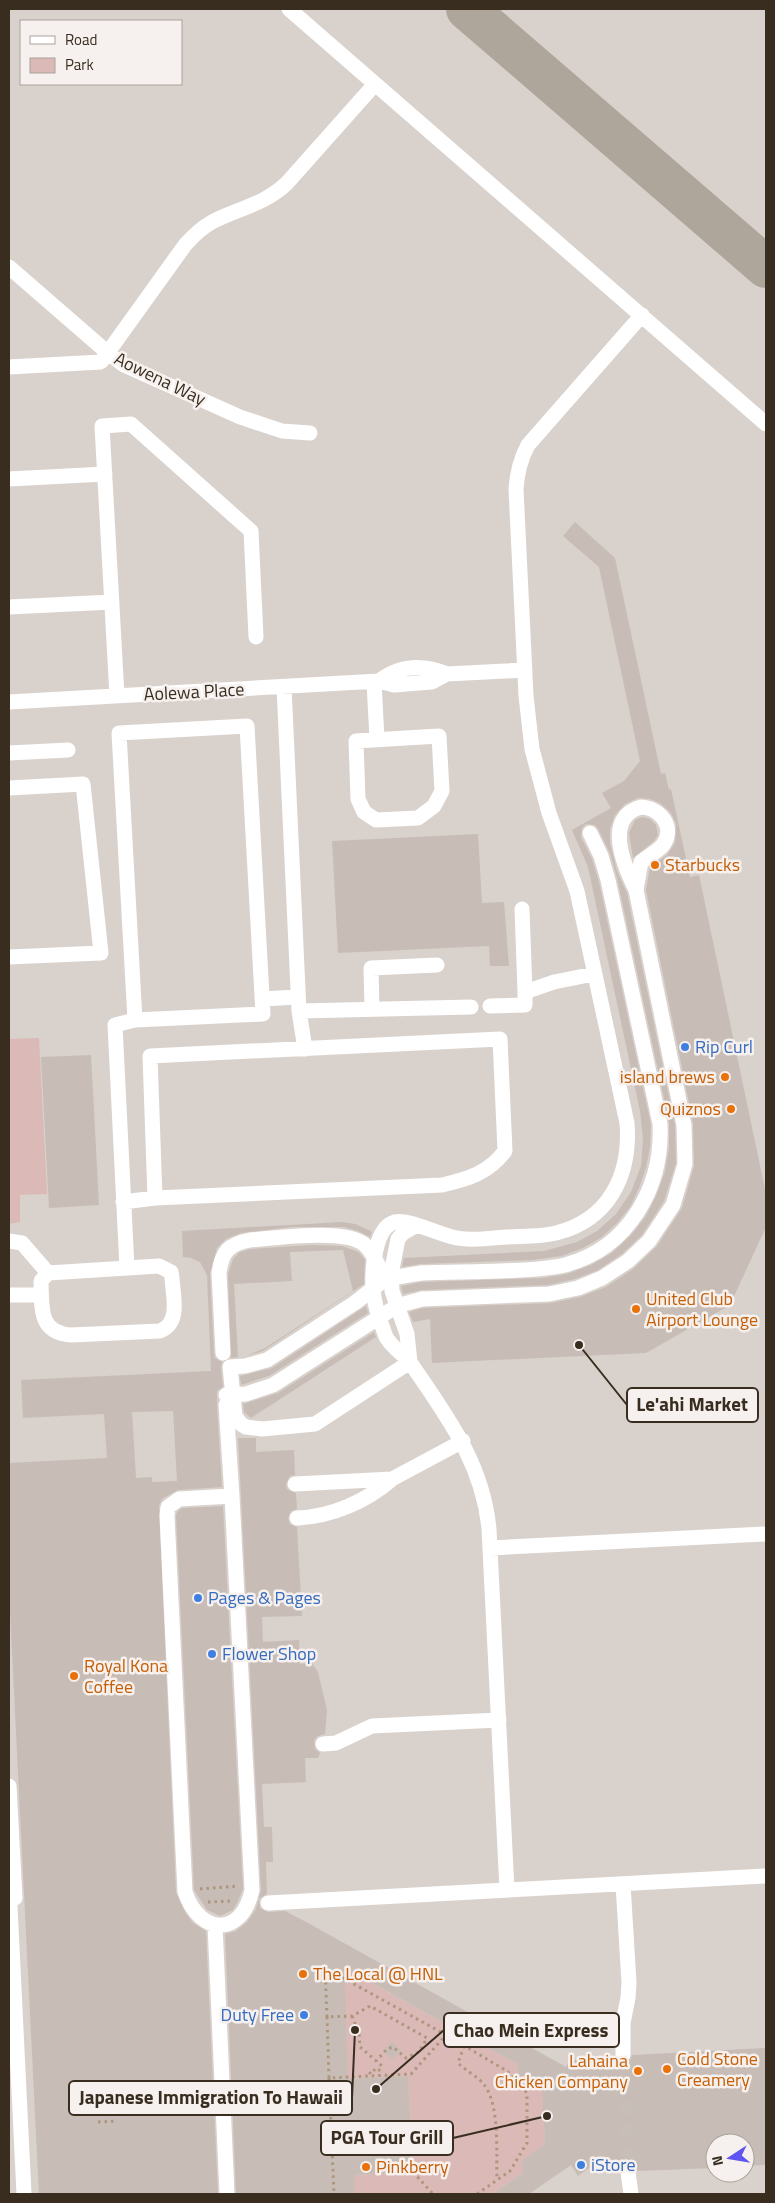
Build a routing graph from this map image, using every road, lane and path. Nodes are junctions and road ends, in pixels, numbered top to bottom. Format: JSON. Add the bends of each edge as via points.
{"nodes":[{"id":1,"x":289,"y":9,"type":"edge"},
{"id":2,"x":375,"y":84,"type":"junction"},
{"id":3,"x":9,"y":267,"type":"edge"},
{"id":4,"x":642,"y":316,"type":"junction"},
{"id":5,"x":108,"y":354,"type":"junction"},
{"id":6,"x":9,"y":367,"type":"edge"},
{"id":7,"x":766,"y":424,"type":"edge"},
{"id":8,"x":310,"y":433,"type":"dead end"},
{"id":9,"x":105,"y":474,"type":"junction"},
{"id":10,"x":9,"y":479,"type":"edge"},
{"id":11,"x":112,"y":602,"type":"junction"},
{"id":12,"x":9,"y":607,"type":"edge"},
{"id":13,"x":256,"y":637,"type":"dead end"},
{"id":14,"x":525,"y":670,"type":"junction"},
{"id":15,"x":376,"y":682,"type":"junction"},
{"id":16,"x":284,"y":688,"type":"junction"},
{"id":17,"x":117,"y":696,"type":"junction"},
{"id":18,"x":9,"y":702,"type":"edge"},
{"id":19,"x":377,"y":739,"type":"junction"},
{"id":20,"x":68,"y":750,"type":"dead end"},
{"id":21,"x":9,"y":753,"type":"edge"},
{"id":22,"x":9,"y":788,"type":"edge"},
{"id":23,"x":590,"y":834,"type":"dead end"},
{"id":24,"x":636,"y":890,"type":"junction"},
{"id":25,"x":522,"y":909,"type":"dead end"},
{"id":26,"x":9,"y":957,"type":"edge"},
{"id":27,"x":437,"y":965,"type":"dead end"},
{"id":28,"x":594,"y":974,"type":"junction"},
{"id":29,"x":525,"y":992,"type":"junction"},
{"id":30,"x":262,"y":999,"type":"junction"},
{"id":31,"x":298,"y":1004,"type":"junction"},
{"id":32,"x":490,"y":1006,"type":"dead end"},
{"id":33,"x":472,"y":1007,"type":"dead end"},
{"id":34,"x":372,"y":1009,"type":"junction"},
{"id":35,"x":135,"y":1020,"type":"junction"},
{"id":36,"x":305,"y":1048,"type":"junction"},
{"id":37,"x":156,"y":1198,"type":"junction"},
{"id":38,"x":123,"y":1202,"type":"junction"},
{"id":39,"x":9,"y":1241,"type":"edge"},
{"id":40,"x":127,"y":1268,"type":"junction"},
{"id":41,"x":48,"y":1273,"type":"junction"},
{"id":42,"x":386,"y":1278,"type":"junction"},
{"id":43,"x":41,"y":1294,"type":"junction"},
{"id":44,"x":9,"y":1295,"type":"edge"},
{"id":45,"x":410,"y":1362,"type":"junction"},
{"id":46,"x":226,"y":1395,"type":"junction"},
{"id":47,"x":463,"y":1441,"type":"junction"},
{"id":48,"x":392,"y":1479,"type":"junction"},
{"id":49,"x":295,"y":1484,"type":"dead end"},
{"id":50,"x":232,"y":1496,"type":"junction"},
{"id":51,"x":297,"y":1518,"type":"dead end"},
{"id":52,"x":766,"y":1534,"type":"edge"},
{"id":53,"x":490,"y":1548,"type":"junction"},
{"id":54,"x":499,"y":1720,"type":"junction"},
{"id":55,"x":323,"y":1744,"type":"dead end"},
{"id":56,"x":9,"y":1786,"type":"edge"},
{"id":57,"x":9,"y":1808,"type":"edge"},
{"id":58,"x":766,"y":1876,"type":"edge"},
{"id":59,"x":623,"y":1884,"type":"junction"},
{"id":60,"x":9,"y":1885,"type":"edge"},
{"id":61,"x":244,"y":1886,"type":"dead end"},
{"id":62,"x":194,"y":1889,"type":"dead end"},
{"id":63,"x":507,"y":1890,"type":"junction"},
{"id":64,"x":235,"y":1901,"type":"dead end"},
{"id":65,"x":205,"y":1902,"type":"dead end"},
{"id":66,"x":268,"y":1903,"type":"dead end"},
{"id":67,"x":215,"y":1925,"type":"junction"},
{"id":68,"x":352,"y":2016,"type":"junction"},
{"id":69,"x":327,"y":2017,"type":"junction"},
{"id":70,"x":446,"y":2035,"type":"junction"},
{"id":71,"x":464,"y":2046,"type":"junction"},
{"id":72,"x":623,"y":2055,"type":"tunnel mouth"},
{"id":73,"x":376,"y":2061,"type":"junction"},
{"id":74,"x":365,"y":2077,"type":"junction"},
{"id":75,"x":329,"y":2078,"type":"junction"},
{"id":76,"x":9,"y":2087,"type":"edge"},
{"id":77,"x":25,"y":2105,"type":"junction"},
{"id":78,"x":116,"y":2113,"type":"dead end"},
{"id":79,"x":97,"y":2114,"type":"dead end"},
{"id":80,"x":117,"y":2122,"type":"dead end"},
{"id":81,"x":98,"y":2123,"type":"dead end"},
{"id":82,"x":413,"y":2172,"type":"dead end"},
{"id":83,"x":628,"y":2172,"type":"tunnel mouth"},
{"id":84,"x":497,"y":2180,"type":"junction"},
{"id":85,"x":24,"y":2194,"type":"edge"},
{"id":86,"x":30,"y":2194,"type":"edge"},
{"id":87,"x":227,"y":2194,"type":"edge"},
{"id":88,"x":334,"y":2194,"type":"edge"},
{"id":89,"x":434,"y":2194,"type":"edge"},
{"id":90,"x":477,"y":2194,"type":"edge"},
{"id":91,"x":631,"y":2194,"type":"edge"}],
"edges":[{"from":1,"to":2,"type":"street"},
{"from":2,"to":4,"type":"street"},
{"from":2,"to":5,"type":"street","via":[[274,195],[212,222],[185,245]]},
{"from":3,"to":5,"type":"street","name":"Aowena Way"},
{"from":4,"to":7,"type":"street"},
{"from":4,"to":14,"type":"street","via":[[528,446],[520,460],[516,489]]},
{"from":5,"to":6,"type":"street","via":[[101,362]]},
{"from":5,"to":8,"type":"street","name":"Aowena Way","via":[[136,371],[240,417],[282,431]]},
{"from":9,"to":10,"type":"street"},
{"from":9,"to":11,"type":"street"},
{"from":9,"to":13,"type":"street","via":[[102,426],[131,424],[251,531]]},
{"from":11,"to":12,"type":"street"},
{"from":11,"to":17,"type":"street"},
{"from":14,"to":15,"type":"street","via":[[447,674],[431,667],[407,668],[391,672]]},
{"from":14,"to":28,"type":"street","via":[[532,749],[573,878]]},
{"from":15,"to":16,"type":"street","name":"Aolewa Place"},
{"from":15,"to":19,"type":"street"},
{"from":16,"to":17,"type":"street","name":"Aolewa Place"},
{"from":16,"to":31,"type":"street"},
{"from":17,"to":18,"type":"street","name":"Aolewa Place"},
{"from":19,"to":19,"type":"street","via":[[356,741],[358,799],[364,812],[376,820],[418,818],[434,806],[442,791],[439,736]]},
{"from":20,"to":21,"type":"street"},
{"from":22,"to":26,"type":"street","via":[[83,784],[101,953]]},
{"from":23,"to":42,"type":"street","bridge":true,"via":[[608,880],[660,1124],[659,1159],[643,1206],[622,1233],[598,1252],[577,1261],[525,1270],[421,1273]]},
{"from":24,"to":24,"type":"street","via":[[641,862],[662,845],[668,831],[663,816],[649,807],[633,809],[620,826],[620,843],[627,873]]},
{"from":24,"to":46,"type":"street","bridge":true,"via":[[684,1124],[685,1164],[678,1192],[649,1241],[628,1261],[602,1278],[578,1288],[549,1294],[422,1299],[400,1305],[273,1385],[246,1394]]},
{"from":25,"to":29,"type":"street"},
{"from":27,"to":34,"type":"street","via":[[371,968]]},
{"from":28,"to":29,"type":"street"},
{"from":28,"to":45,"type":"street","via":[[626,1123],[628,1144],[622,1178],[614,1192],[587,1220],[548,1235],[458,1239],[402,1221],[393,1222],[383,1229],[373,1273],[374,1295],[386,1337]]},
{"from":29,"to":32,"type":"street","via":[[525,1004]]},
{"from":30,"to":31,"type":"street"},
{"from":30,"to":35,"type":"street","via":[[263,1014]]},
{"from":30,"to":35,"type":"street","via":[[247,726],[119,733]]},
{"from":31,"to":34,"type":"street"},
{"from":31,"to":36,"type":"street"},
{"from":33,"to":34,"type":"street"},
{"from":35,"to":38,"type":"street","via":[[116,1025]]},
{"from":36,"to":37,"type":"street","via":[[150,1056]]},
{"from":36,"to":37,"type":"street","via":[[500,1039],[505,1151],[490,1168],[478,1175],[442,1185]]},
{"from":37,"to":38,"type":"street"},
{"from":38,"to":40,"type":"street"},
{"from":39,"to":41,"type":"street","via":[[22,1243]]},
{"from":40,"to":41,"type":"street"},
{"from":40,"to":43,"type":"street","via":[[159,1266],[171,1272],[174,1317],[166,1328],[160,1331],[58,1334],[48,1326],[43,1316]]},
{"from":41,"to":43,"type":"street","via":[[41,1281]]},
{"from":42,"to":45,"type":"street","bridge":true,"via":[[368,1295],[263,1362],[230,1367],[235,1416],[241,1424],[253,1429],[315,1424]]},
{"from":42,"to":46,"type":"street","bridge":true,"via":[[365,1245],[345,1236],[250,1240],[230,1247],[221,1260],[218,1273]]},
{"from":43,"to":44,"type":"street"},
{"from":45,"to":47,"type":"street"},
{"from":46,"to":50,"type":"street"},
{"from":47,"to":48,"type":"street"},
{"from":47,"to":53,"type":"street","via":[[483,1493]]},
{"from":48,"to":49,"type":"street"},
{"from":48,"to":51,"type":"street","via":[[378,1492],[333,1512]]},
{"from":50,"to":67,"type":"street","via":[[252,1890],[241,1915],[233,1921]]},
{"from":50,"to":67,"type":"street","via":[[179,1499],[168,1507],[167,1516],[185,1892],[193,1911]]},
{"from":52,"to":53,"type":"street"},
{"from":53,"to":54,"type":"street"},
{"from":54,"to":55,"type":"street","via":[[372,1726],[336,1743]]},
{"from":54,"to":63,"type":"street"},
{"from":56,"to":57,"type":"street"},
{"from":57,"to":77,"type":"street"},
{"from":58,"to":59,"type":"street"},
{"from":59,"to":63,"type":"street"},
{"from":59,"to":72,"type":"street","via":[[629,1983],[623,2024]]},
{"from":60,"to":85,"type":"street","bridge":true},
{"from":61,"to":62,"type":"path"},
{"from":63,"to":66,"type":"street"},
{"from":64,"to":65,"type":"path"},
{"from":67,"to":87,"type":"street"},
{"from":68,"to":69,"type":"path"},
{"from":68,"to":73,"type":"path","via":[[360,2047]]},
{"from":68,"to":73,"type":"path","via":[[370,2006],[427,2038],[419,2052],[406,2058],[394,2047],[387,2048]]},
{"from":69,"to":70,"type":"path","via":[[325,1968]]},
{"from":69,"to":75,"type":"path"},
{"from":70,"to":71,"type":"path"},
{"from":70,"to":74,"type":"path","via":[[411,2074]]},
{"from":71,"to":84,"type":"path","via":[[458,2063],[484,2084],[492,2098]]},
{"from":71,"to":84,"type":"path","via":[[507,2071],[526,2094],[527,2143],[510,2170]]},
{"from":73,"to":74,"type":"path","via":[[382,2066]]},
{"from":74,"to":75,"type":"path"},
{"from":75,"to":88,"type":"path"},
{"from":76,"to":77,"type":"street"},
{"from":77,"to":86,"type":"street"},
{"from":78,"to":79,"type":"path"},
{"from":80,"to":81,"type":"path"},
{"from":82,"to":89,"type":"path"},
{"from":83,"to":91,"type":"street"},
{"from":84,"to":90,"type":"path"}]}
